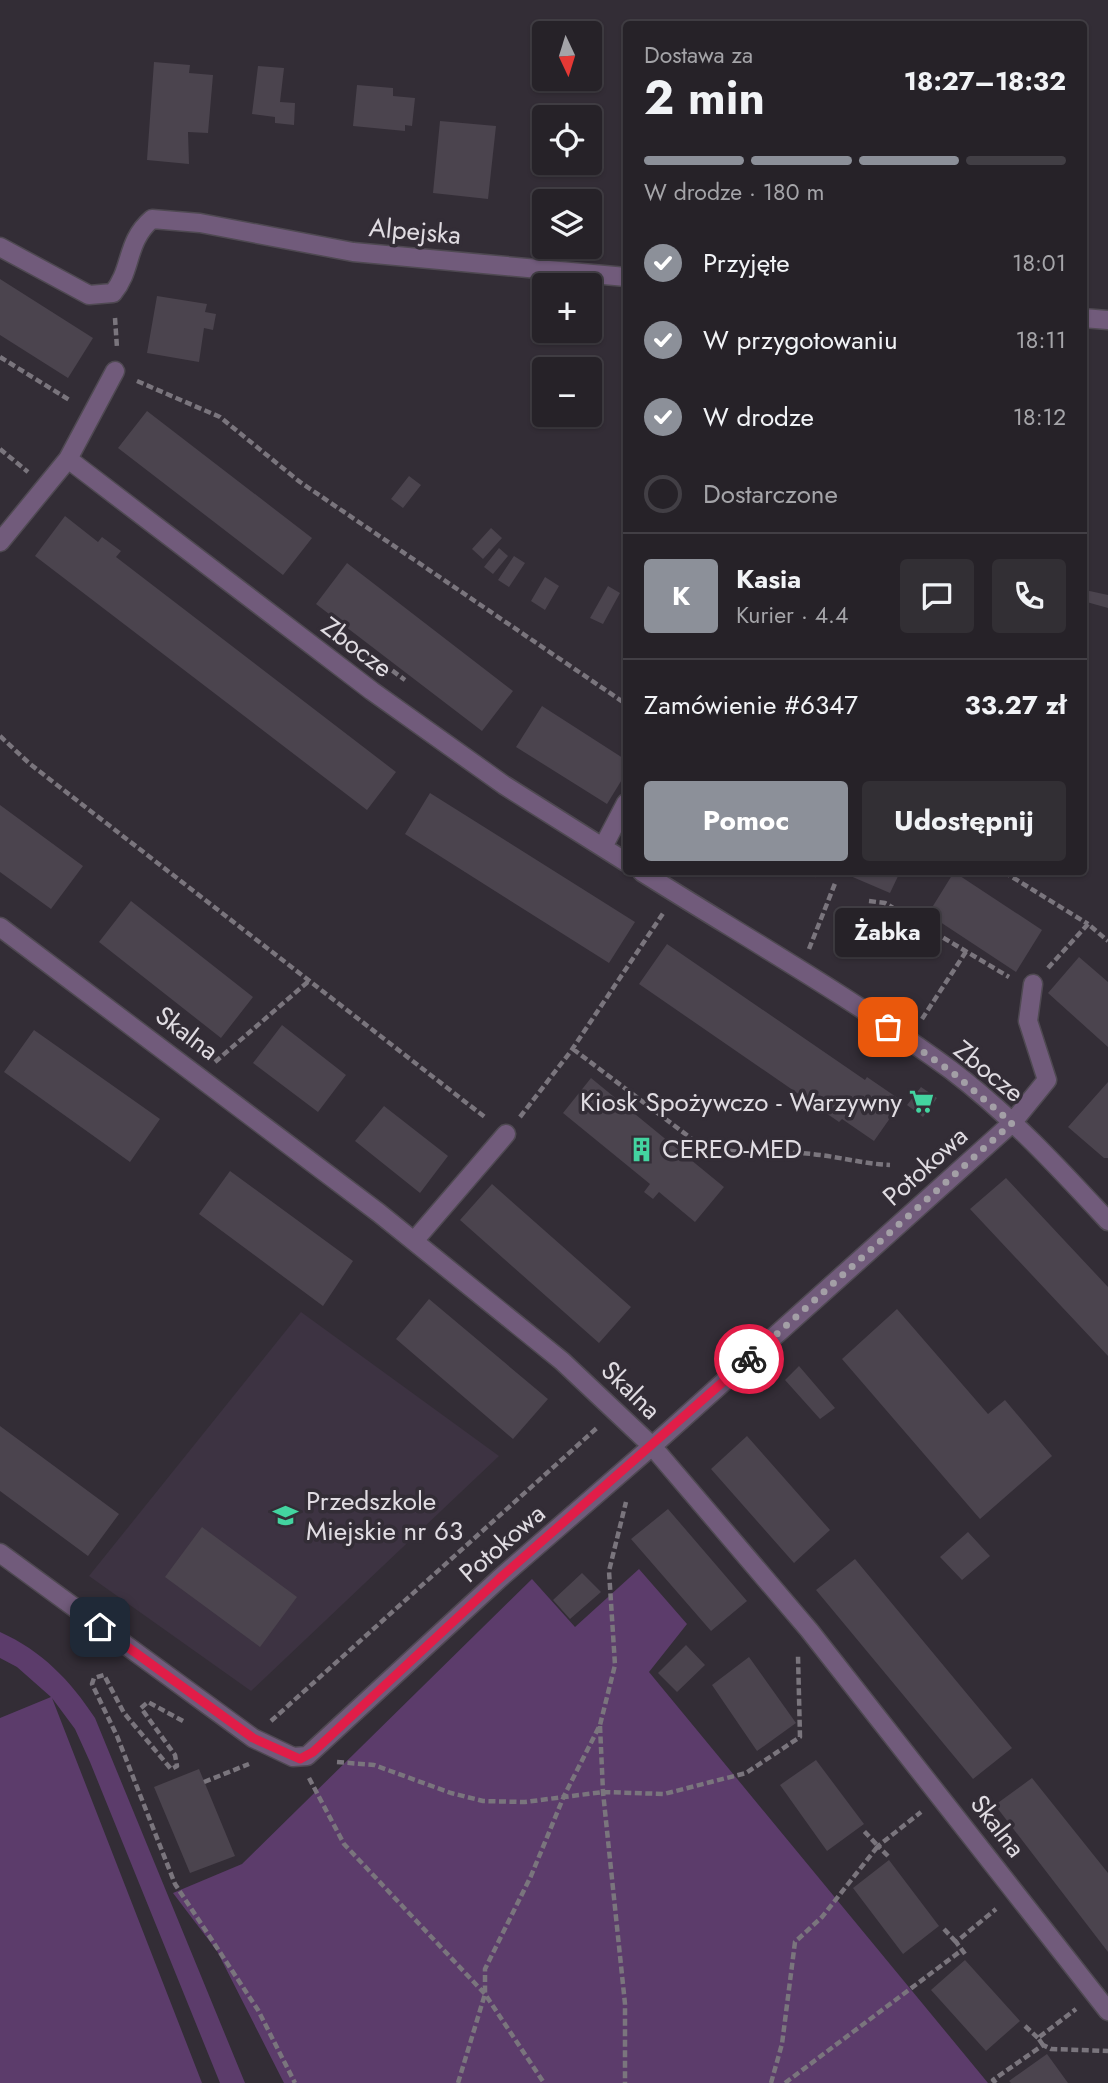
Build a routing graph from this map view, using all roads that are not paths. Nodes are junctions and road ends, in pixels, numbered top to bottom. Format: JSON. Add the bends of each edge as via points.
{"nodes":[{"id":1,"x":0,"y":247,"type":"edge"},
{"id":2,"x":623,"y":277,"type":"edge"},
{"id":3,"x":1087,"y":318,"type":"edge"},
{"id":4,"x":1108,"y":320,"type":"edge"},
{"id":5,"x":115,"y":371,"type":"road end"},
{"id":6,"x":68,"y":459,"type":"junction"},
{"id":7,"x":0,"y":542,"type":"edge"},
{"id":8,"x":623,"y":809,"type":"edge"},
{"id":9,"x":603,"y":847,"type":"junction"},
{"id":10,"x":623,"y":860,"type":"edge"},
{"id":11,"x":647,"y":875,"type":"edge"},
{"id":12,"x":0,"y":927,"type":"edge"},
{"id":13,"x":1032,"y":987,"type":"road end"},
{"id":14,"x":1012,"y":1123,"type":"junction"},
{"id":15,"x":506,"y":1134,"type":"road end"},
{"id":16,"x":1108,"y":1221,"type":"edge"},
{"id":17,"x":414,"y":1241,"type":"junction"},
{"id":18,"x":652,"y":1446,"type":"junction"},
{"id":19,"x":0,"y":1553,"type":"edge"},
{"id":20,"x":1108,"y":2011,"type":"edge"}],
"edges":[{"from":1,"to":2,"type":"street","name":"Alpejska","via":[[89,295],[113,293],[121,283],[131,244],[152,219],[200,223],[352,252]]},
{"from":3,"to":4,"type":"street"},
{"from":5,"to":6,"type":"street"},
{"from":6,"to":7,"type":"street"},
{"from":6,"to":9,"type":"street","name":"Zbocze","via":[[372,691],[504,785]]},
{"from":8,"to":9,"type":"street"},
{"from":9,"to":10,"type":"street","name":"Zbocze"},
{"from":11,"to":14,"type":"street","name":"Zbocze","via":[[866,1013],[952,1072]]},
{"from":12,"to":17,"type":"street","name":"Skalna"},
{"from":13,"to":14,"type":"street","name":"Potokowa","via":[[1028,1021],[1047,1080]]},
{"from":14,"to":16,"type":"street","name":"Zbocze"},
{"from":14,"to":18,"type":"street","name":"Potokowa"},
{"from":15,"to":17,"type":"street"},
{"from":17,"to":18,"type":"street","name":"Skalna","via":[[562,1361]]},
{"from":18,"to":19,"type":"street","name":"Potokowa","via":[[300,1759],[253,1738]]},
{"from":18,"to":20,"type":"street","name":"Skalna","via":[[809,1630]]}]}
